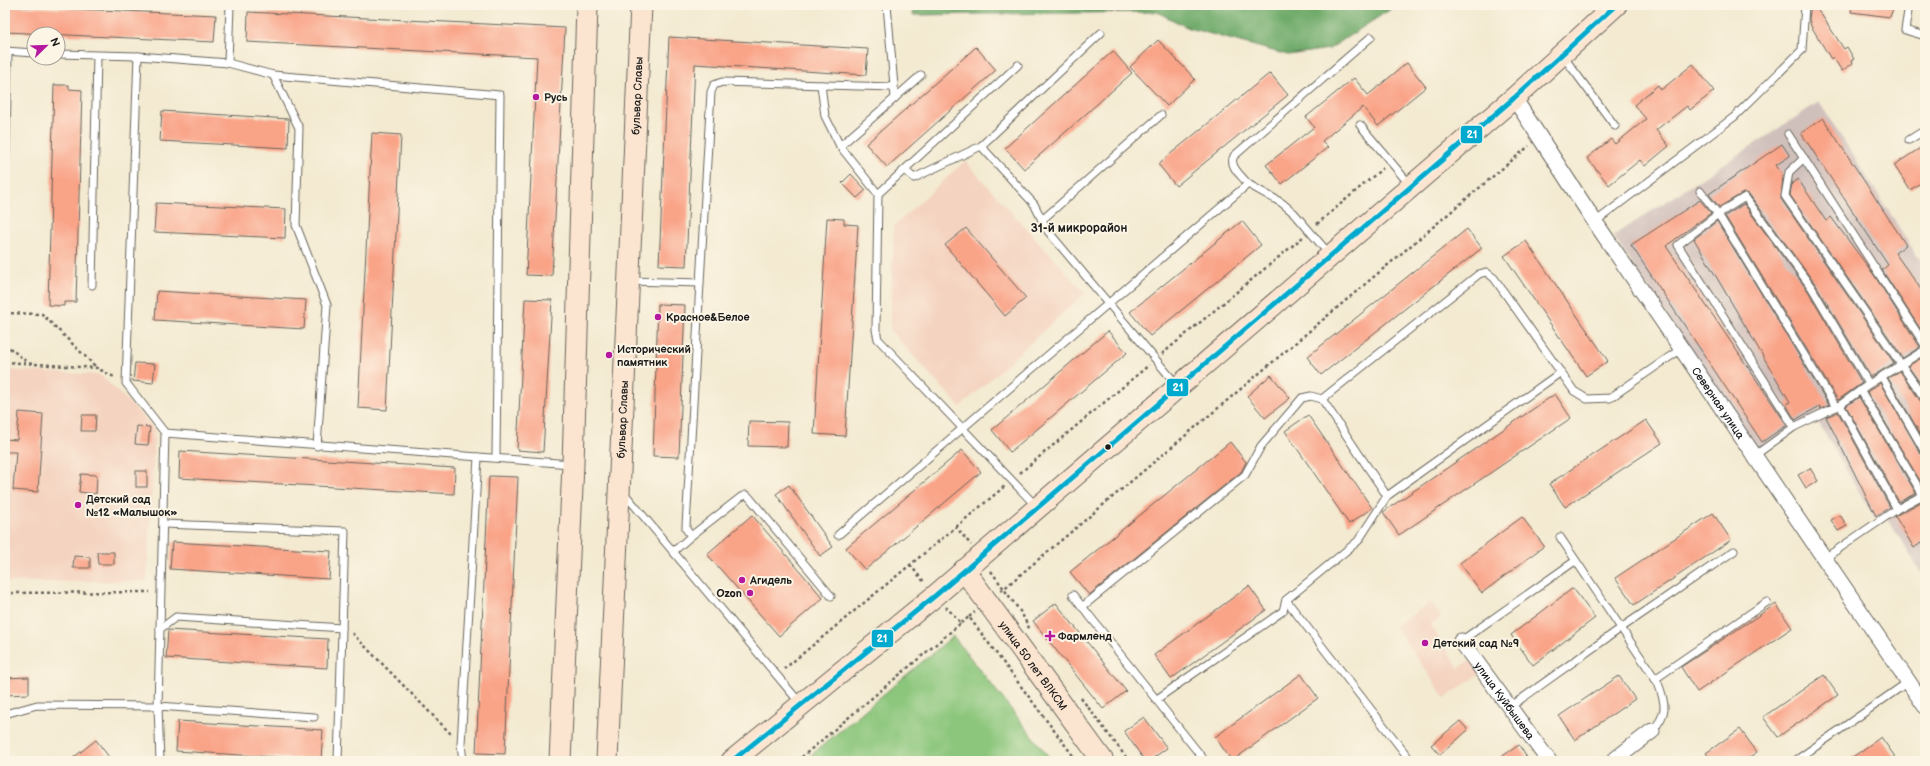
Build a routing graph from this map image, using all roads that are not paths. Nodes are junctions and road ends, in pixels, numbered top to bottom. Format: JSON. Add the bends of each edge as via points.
{"nodes":[{"id":1,"x":230,"y":5,"type":"edge"},
{"id":2,"x":587,"y":5,"type":"edge"},
{"id":3,"x":641,"y":5,"type":"edge"},
{"id":4,"x":887,"y":5,"type":"edge"},
{"id":5,"x":1805,"y":5,"type":"edge"},
{"id":6,"x":1909,"y":5,"type":"edge"},
{"id":7,"x":1605,"y":8,"type":"edge"},
{"id":8,"x":1101,"y":33,"type":"dead end"},
{"id":9,"x":1925,"y":36,"type":"edge"},
{"id":10,"x":1371,"y":37,"type":"dead end"},
{"id":11,"x":6,"y":51,"type":"edge"},
{"id":12,"x":26,"y":52,"type":"edge"},
{"id":13,"x":66,"y":54,"type":"edge"},
{"id":14,"x":1561,"y":55,"type":"junction"},
{"id":15,"x":97,"y":56,"type":"junction"},
{"id":16,"x":138,"y":56,"type":"junction"},
{"id":17,"x":228,"y":63,"type":"junction"},
{"id":18,"x":1018,"y":65,"type":"dead end"},
{"id":19,"x":273,"y":75,"type":"junction"},
{"id":20,"x":921,"y":75,"type":"dead end"},
{"id":21,"x":821,"y":85,"type":"junction"},
{"id":22,"x":893,"y":87,"type":"junction"},
{"id":23,"x":895,"y":98,"type":"junction"},
{"id":24,"x":1514,"y":98,"type":"junction"},
{"id":25,"x":1161,"y":115,"type":"dead end"},
{"id":26,"x":1360,"y":125,"type":"dead end"},
{"id":27,"x":1615,"y":126,"type":"dead end"},
{"id":28,"x":1925,"y":130,"type":"edge"},
{"id":29,"x":1788,"y":134,"type":"dead end"},
{"id":30,"x":1909,"y":140,"type":"dead end"},
{"id":31,"x":840,"y":146,"type":"junction"},
{"id":32,"x":981,"y":146,"type":"junction"},
{"id":33,"x":1804,"y":158,"type":"junction"},
{"id":34,"x":905,"y":170,"type":"junction"},
{"id":35,"x":1248,"y":184,"type":"junction"},
{"id":36,"x":5,"y":186,"type":"edge"},
{"id":37,"x":1411,"y":186,"type":"junction"},
{"id":38,"x":1700,"y":191,"type":"dead end"},
{"id":39,"x":878,"y":194,"type":"junction"},
{"id":40,"x":1718,"y":214,"type":"junction"},
{"id":41,"x":1042,"y":220,"type":"junction"},
{"id":42,"x":1595,"y":222,"type":"junction"},
{"id":43,"x":1330,"y":256,"type":"junction"},
{"id":44,"x":628,"y":281,"type":"junction"},
{"id":45,"x":700,"y":283,"type":"junction"},
{"id":46,"x":92,"y":285,"type":"dead end"},
{"id":47,"x":1109,"y":303,"type":"junction"},
{"id":48,"x":1925,"y":345,"type":"edge"},
{"id":49,"x":1681,"y":349,"type":"junction"},
{"id":50,"x":1925,"y":350,"type":"edge"},
{"id":51,"x":1901,"y":364,"type":"junction"},
{"id":52,"x":1561,"y":372,"type":"junction"},
{"id":53,"x":1882,"y":377,"type":"junction"},
{"id":54,"x":1869,"y":384,"type":"junction"},
{"id":55,"x":1178,"y":386,"type":"junction"},
{"id":56,"x":1861,"y":391,"type":"junction"},
{"id":57,"x":1322,"y":398,"type":"junction"},
{"id":58,"x":1925,"y":399,"type":"edge"},
{"id":59,"x":1838,"y":406,"type":"junction"},
{"id":60,"x":1794,"y":427,"type":"junction"},
{"id":61,"x":962,"y":428,"type":"junction"},
{"id":62,"x":165,"y":433,"type":"junction"},
{"id":63,"x":317,"y":446,"type":"junction"},
{"id":64,"x":1925,"y":452,"type":"edge"},
{"id":65,"x":1753,"y":456,"type":"junction"},
{"id":66,"x":478,"y":457,"type":"junction"},
{"id":67,"x":496,"y":458,"type":"junction"},
{"id":68,"x":572,"y":464,"type":"junction"},
{"id":69,"x":619,"y":488,"type":"junction"},
{"id":70,"x":1924,"y":495,"type":"edge"},
{"id":71,"x":1387,"y":496,"type":"junction"},
{"id":72,"x":1037,"y":507,"type":"junction"},
{"id":73,"x":1897,"y":509,"type":"junction"},
{"id":74,"x":163,"y":524,"type":"junction"},
{"id":75,"x":838,"y":535,"type":"dead end"},
{"id":76,"x":691,"y":536,"type":"junction"},
{"id":77,"x":1560,"y":537,"type":"dead end"},
{"id":78,"x":1734,"y":551,"type":"dead end"},
{"id":79,"x":673,"y":552,"type":"junction"},
{"id":80,"x":1825,"y":558,"type":"junction"},
{"id":81,"x":1575,"y":561,"type":"junction"},
{"id":82,"x":964,"y":570,"type":"junction"},
{"id":83,"x":831,"y":596,"type":"dead end"},
{"id":84,"x":1073,"y":596,"type":"dead end"},
{"id":85,"x":1286,"y":600,"type":"junction"},
{"id":86,"x":1767,"y":602,"type":"dead end"},
{"id":87,"x":1082,"y":607,"type":"junction"},
{"id":88,"x":342,"y":626,"type":"junction"},
{"id":89,"x":1621,"y":628,"type":"junction"},
{"id":90,"x":160,"y":629,"type":"junction"},
{"id":91,"x":1461,"y":641,"type":"joint"},
{"id":92,"x":1655,"y":678,"type":"junction"},
{"id":93,"x":1908,"y":682,"type":"junction"},
{"id":94,"x":1157,"y":699,"type":"junction"},
{"id":95,"x":801,"y":704,"type":"junction"},
{"id":96,"x":158,"y":706,"type":"junction"},
{"id":97,"x":1925,"y":706,"type":"edge"},
{"id":98,"x":1510,"y":707,"type":"junction"},
{"id":99,"x":5,"y":714,"type":"edge"},
{"id":100,"x":314,"y":717,"type":"dead end"},
{"id":101,"x":1652,"y":731,"type":"joint"},
{"id":102,"x":160,"y":761,"type":"edge"},
{"id":103,"x":338,"y":761,"type":"edge"},
{"id":104,"x":463,"y":761,"type":"edge"},
{"id":105,"x":557,"y":761,"type":"edge"},
{"id":106,"x":607,"y":761,"type":"edge"},
{"id":107,"x":732,"y":761,"type":"edge"},
{"id":108,"x":1103,"y":761,"type":"edge"},
{"id":109,"x":1205,"y":761,"type":"edge"},
{"id":110,"x":1411,"y":761,"type":"edge"},
{"id":111,"x":1549,"y":761,"type":"edge"},
{"id":112,"x":1613,"y":761,"type":"edge"},
{"id":113,"x":1795,"y":761,"type":"edge"}],
"edges":[{"from":1,"to":17,"type":"lane"},
{"from":2,"to":68,"type":"street"},
{"from":3,"to":44,"type":"street","name":"бульвар Славы"},
{"from":4,"to":22,"type":"lane"},
{"from":5,"to":42,"type":"lane","via":[[1802,50],[1734,117]]},
{"from":6,"to":9,"type":"lane","via":[[1905,30]]},
{"from":7,"to":14,"type":"street"},
{"from":8,"to":32,"type":"lane"},
{"from":10,"to":35,"type":"lane","via":[[1234,156],[1232,165]]},
{"from":11,"to":12,"type":"lane"},
{"from":11,"to":36,"type":"lane"},
{"from":13,"to":15,"type":"lane"},
{"from":14,"to":24,"type":"street"},
{"from":14,"to":27,"type":"lane"},
{"from":15,"to":16,"type":"lane"},
{"from":15,"to":46,"type":"lane"},
{"from":16,"to":17,"type":"lane"},
{"from":16,"to":62,"type":"lane","via":[[126,383]]},
{"from":17,"to":19,"type":"lane"},
{"from":18,"to":34,"type":"lane"},
{"from":19,"to":63,"type":"lane","via":[[299,128],[296,225],[327,305]]},
{"from":19,"to":67,"type":"lane","via":[[500,95]]},
{"from":20,"to":23,"type":"lane"},
{"from":21,"to":22,"type":"lane"},
{"from":21,"to":31,"type":"lane","via":[[825,116]]},
{"from":21,"to":45,"type":"lane","via":[[722,82],[714,85],[711,92]]},
{"from":22,"to":23,"type":"lane"},
{"from":23,"to":31,"type":"lane"},
{"from":24,"to":37,"type":"street"},
{"from":24,"to":42,"type":"street","name":"Северная улица"},
{"from":25,"to":41,"type":"lane"},
{"from":26,"to":37,"type":"lane"},
{"from":28,"to":30,"type":"lane"},
{"from":29,"to":33,"type":"lane"},
{"from":31,"to":39,"type":"lane"},
{"from":32,"to":34,"type":"lane","via":[[914,178]]},
{"from":32,"to":41,"type":"lane","via":[[1034,204]]},
{"from":33,"to":48,"type":"lane"},
{"from":33,"to":51,"type":"lane","via":[[1789,172],[1785,196]]},
{"from":34,"to":39,"type":"lane"},
{"from":35,"to":43,"type":"lane","via":[[1282,203],[1294,213]]},
{"from":35,"to":47,"type":"lane"},
{"from":37,"to":43,"type":"street"},
{"from":38,"to":40,"type":"lane"},
{"from":39,"to":61,"type":"lane","via":[[878,338]]},
{"from":40,"to":54,"type":"lane","via":[[1745,197],[1812,288]]},
{"from":40,"to":59,"type":"lane"},
{"from":40,"to":60,"type":"lane","via":[[1678,245]]},
{"from":41,"to":47,"type":"lane","via":[[1047,230]]},
{"from":42,"to":49,"type":"street","name":"Северная улица"},
{"from":43,"to":55,"type":"street"},
{"from":44,"to":45,"type":"lane"},
{"from":44,"to":69,"type":"street","name":"бульвар Славы"},
{"from":45,"to":76,"type":"lane","via":[[686,526]]},
{"from":47,"to":55,"type":"lane"},
{"from":47,"to":61,"type":"lane"},
{"from":49,"to":52,"type":"lane","via":[[1610,398],[1602,400],[1587,399],[1574,391]]},
{"from":49,"to":65,"type":"street","name":"Северная улица"},
{"from":50,"to":51,"type":"lane"},
{"from":51,"to":53,"type":"lane"},
{"from":51,"to":58,"type":"lane"},
{"from":52,"to":57,"type":"lane","via":[[1494,278],[1486,272],[1479,274]]},
{"from":52,"to":71,"type":"lane"},
{"from":53,"to":54,"type":"lane"},
{"from":53,"to":64,"type":"lane"},
{"from":54,"to":56,"type":"lane"},
{"from":55,"to":72,"type":"street"},
{"from":56,"to":59,"type":"lane"},
{"from":56,"to":70,"type":"lane"},
{"from":57,"to":71,"type":"lane"},
{"from":57,"to":87,"type":"lane","via":[[1302,398],[1261,446],[1245,475]]},
{"from":59,"to":60,"type":"lane"},
{"from":59,"to":73,"type":"lane"},
{"from":60,"to":65,"type":"lane"},
{"from":61,"to":72,"type":"lane"},
{"from":61,"to":75,"type":"lane"},
{"from":62,"to":63,"type":"lane"},
{"from":62,"to":74,"type":"lane"},
{"from":63,"to":66,"type":"lane"},
{"from":65,"to":80,"type":"street","name":"Северная улица"},
{"from":66,"to":67,"type":"lane"},
{"from":66,"to":104,"type":"lane","via":[[461,744]]},
{"from":67,"to":68,"type":"lane"},
{"from":68,"to":105,"type":"street"},
{"from":69,"to":79,"type":"lane"},
{"from":69,"to":106,"type":"street","name":"бульвар Славы"},
{"from":70,"to":73,"type":"lane"},
{"from":71,"to":85,"type":"lane","via":[[1358,541]]},
{"from":72,"to":82,"type":"street"},
{"from":73,"to":80,"type":"lane"},
{"from":74,"to":88,"type":"lane","via":[[345,531]]},
{"from":74,"to":90,"type":"lane"},
{"from":76,"to":79,"type":"lane"},
{"from":76,"to":83,"type":"lane","via":[[746,495]]},
{"from":77,"to":81,"type":"lane"},
{"from":78,"to":89,"type":"lane"},
{"from":79,"to":95,"type":"lane"},
{"from":80,"to":93,"type":"street","name":"Северная улица"},
{"from":81,"to":89,"type":"lane"},
{"from":81,"to":91,"type":"lane"},
{"from":82,"to":95,"type":"street"},
{"from":82,"to":108,"type":"street","name":"улица 50 лет ВЛКСМ"},
{"from":84,"to":87,"type":"lane"},
{"from":85,"to":94,"type":"lane","via":[[1283,611]]},
{"from":85,"to":110,"type":"lane"},
{"from":86,"to":92,"type":"lane"},
{"from":87,"to":94,"type":"lane"},
{"from":88,"to":90,"type":"lane","via":[[176,617]]},
{"from":88,"to":103,"type":"lane"},
{"from":89,"to":92,"type":"lane"},
{"from":89,"to":98,"type":"lane"},
{"from":90,"to":96,"type":"lane"},
{"from":91,"to":98,"type":"street","name":"улица Куйбышева"},
{"from":92,"to":101,"type":"lane","via":[[1664,699],[1664,712],[1662,721]]},
{"from":93,"to":97,"type":"street","name":"Северная улица"},
{"from":93,"to":113,"type":"lane"},
{"from":94,"to":109,"type":"lane"},
{"from":95,"to":107,"type":"street"},
{"from":96,"to":99,"type":"lane","via":[[38,705]]},
{"from":96,"to":100,"type":"lane"},
{"from":96,"to":102,"type":"lane"},
{"from":98,"to":111,"type":"street","name":"улица Куйбышева"},
{"from":101,"to":112,"type":"street"}]}
